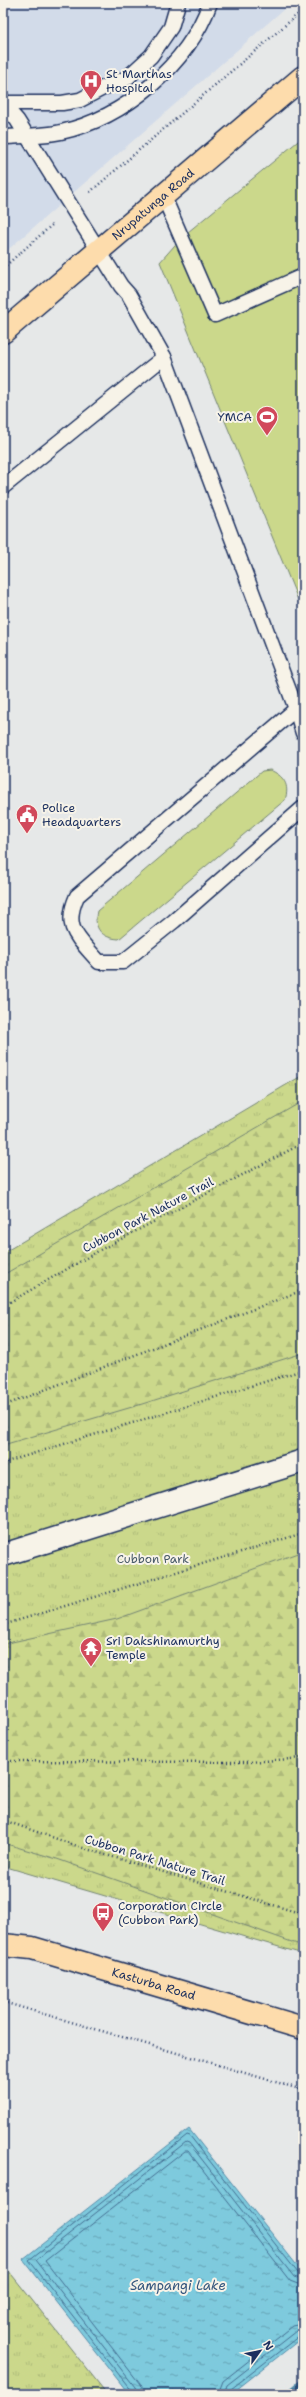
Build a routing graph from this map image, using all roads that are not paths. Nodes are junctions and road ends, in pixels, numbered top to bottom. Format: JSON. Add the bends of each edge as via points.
{"nodes":[{"id":1,"x":178,"y":3,"type":"edge"},
{"id":2,"x":210,"y":3,"type":"edge"},
{"id":3,"x":303,"y":77,"type":"edge"},
{"id":4,"x":3,"y":103,"type":"edge"},
{"id":5,"x":26,"y":136,"type":"junction"},
{"id":6,"x":3,"y":137,"type":"edge"},
{"id":7,"x":163,"y":195,"type":"junction"},
{"id":8,"x":98,"y":249,"type":"junction"},
{"id":9,"x":303,"y":276,"type":"edge"},
{"id":10,"x":3,"y":332,"type":"edge"},
{"id":11,"x":164,"y":357,"type":"junction"},
{"id":12,"x":3,"y":487,"type":"edge"},
{"id":13,"x":296,"y":709,"type":"junction"},
{"id":14,"x":303,"y":733,"type":"edge"},
{"id":15,"x":303,"y":808,"type":"edge"},
{"id":16,"x":303,"y":1461,"type":"edge"},
{"id":17,"x":3,"y":1555,"type":"edge"},
{"id":18,"x":3,"y":1945,"type":"edge"},
{"id":19,"x":303,"y":2028,"type":"edge"}],
"edges":[{"from":1,"to":4,"type":"lane","via":[[167,33],[151,56],[128,78],[80,100],[62,103]]},
{"from":2,"to":5,"type":"lane","via":[[203,22],[190,42],[174,62],[143,91],[83,126]]},
{"from":3,"to":7,"type":"main road","name":"Nrupatunga Road"},
{"from":4,"to":5,"type":"lane"},
{"from":5,"to":6,"type":"lane"},
{"from":5,"to":8,"type":"lane"},
{"from":7,"to":8,"type":"main road","name":"Nrupatunga Road"},
{"from":7,"to":9,"type":"lane","via":[[215,315]]},
{"from":8,"to":10,"type":"main road","name":"Nrupatunga Road"},
{"from":8,"to":11,"type":"lane","via":[[129,295]]},
{"from":11,"to":12,"type":"lane"},
{"from":11,"to":13,"type":"lane"},
{"from":13,"to":14,"type":"lane"},
{"from":13,"to":15,"type":"lane","via":[[77,896],[70,912],[74,932],[100,962],[122,962],[174,921]]},
{"from":16,"to":17,"type":"street"},
{"from":18,"to":19,"type":"main road","name":"Kasturba Road","via":[[32,1948]]}]}
